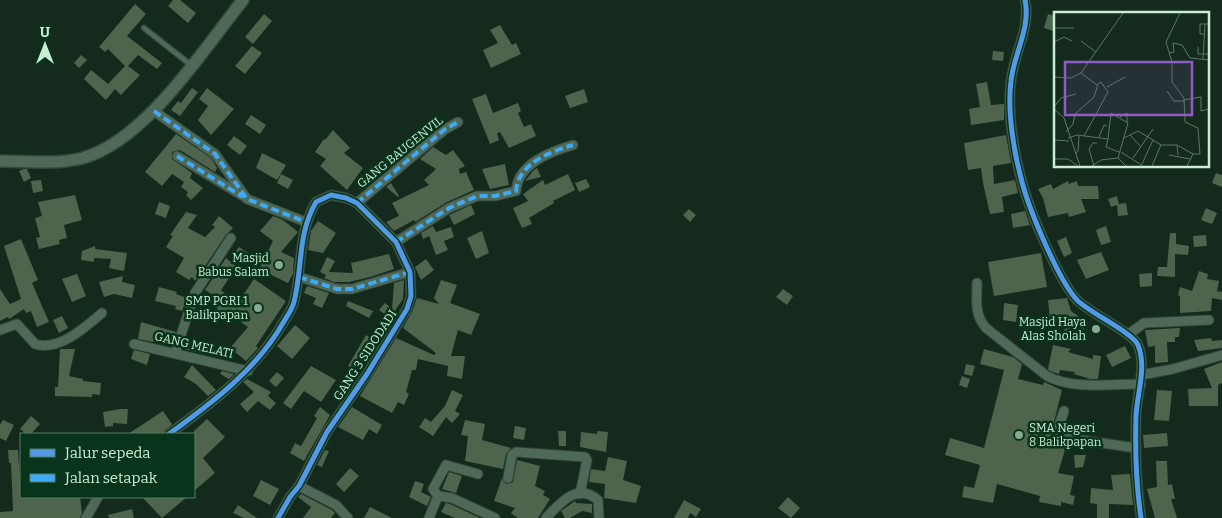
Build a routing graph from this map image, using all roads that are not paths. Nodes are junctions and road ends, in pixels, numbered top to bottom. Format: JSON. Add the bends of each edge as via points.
{"nodes":[{"id":1,"x":243,"y":0,"type":"edge"},
{"id":2,"x":1025,"y":0,"type":"edge"},
{"id":3,"x":144,"y":28,"type":"dead end"},
{"id":4,"x":191,"y":65,"type":"junction"},
{"id":5,"x":154,"y":111,"type":"junction"},
{"id":6,"x":458,"y":122,"type":"dead end"},
{"id":7,"x":572,"y":145,"type":"dead end"},
{"id":8,"x":177,"y":156,"type":"dead end"},
{"id":9,"x":0,"y":161,"type":"edge"},
{"id":10,"x":247,"y":199,"type":"junction"},
{"id":11,"x":357,"y":203,"type":"junction"},
{"id":12,"x":306,"y":222,"type":"junction"},
{"id":13,"x":231,"y":238,"type":"dead end"},
{"id":14,"x":396,"y":242,"type":"junction"},
{"id":15,"x":410,"y":272,"type":"junction"},
{"id":16,"x":300,"y":276,"type":"junction"},
{"id":17,"x":977,"y":283,"type":"dead end"},
{"id":18,"x":102,"y":313,"type":"dead end"},
{"id":19,"x":1209,"y":320,"type":"dead end"},
{"id":20,"x":0,"y":330,"type":"edge"},
{"id":21,"x":1129,"y":334,"type":"junction"},
{"id":22,"x":134,"y":344,"type":"dead end"},
{"id":23,"x":175,"y":353,"type":"junction"},
{"id":24,"x":1222,"y":356,"type":"edge"},
{"id":25,"x":248,"y":370,"type":"junction"},
{"id":26,"x":1141,"y":379,"type":"junction"},
{"id":27,"x":1064,"y":411,"type":"dead end"},
{"id":28,"x":170,"y":433,"type":"edge"},
{"id":29,"x":1136,"y":448,"type":"junction"},
{"id":30,"x":478,"y":474,"type":"dead end"},
{"id":31,"x":508,"y":478,"type":"dead end"},
{"id":32,"x":299,"y":486,"type":"junction"},
{"id":33,"x":580,"y":494,"type":"junction"},
{"id":34,"x":438,"y":496,"type":"junction"},
{"id":35,"x":97,"y":498,"type":"edge"},
{"id":36,"x":86,"y":518,"type":"edge"},
{"id":37,"x":278,"y":518,"type":"edge"},
{"id":38,"x":348,"y":518,"type":"edge"},
{"id":39,"x":429,"y":518,"type":"edge"},
{"id":40,"x":494,"y":518,"type":"edge"},
{"id":41,"x":546,"y":518,"type":"edge"},
{"id":42,"x":599,"y":518,"type":"edge"},
{"id":43,"x":1141,"y":518,"type":"edge"}],
"edges":[{"from":1,"to":4,"type":"main road"},
{"from":2,"to":21,"type":"street","via":[[1027,18],[1011,80],[1010,101],[1023,188],[1066,286],[1095,315]]},
{"from":3,"to":4,"type":"lane"},
{"from":4,"to":5,"type":"main road"},
{"from":5,"to":9,"type":"main road","via":[[117,143],[84,157],[54,162]]},
{"from":5,"to":10,"type":"street","via":[[216,154]]},
{"from":6,"to":11,"type":"street","name":"GANG BAUGENVIL","via":[[444,130]]},
{"from":7,"to":14,"type":"street","via":[[551,151],[535,161],[517,180],[516,191],[477,196],[449,208]]},
{"from":8,"to":10,"type":"street"},
{"from":10,"to":12,"type":"street"},
{"from":11,"to":12,"type":"street","name":"GANG 3 SIDODADI","via":[[331,195],[316,202]]},
{"from":11,"to":14,"type":"street","name":"GANG 3 SIDODADI"},
{"from":12,"to":16,"type":"street","via":[[302,234]]},
{"from":13,"to":23,"type":"street","via":[[195,293]]},
{"from":14,"to":15,"type":"street","name":"GANG 3 SIDODADI"},
{"from":15,"to":16,"type":"street","via":[[352,289],[337,289]]},
{"from":15,"to":32,"type":"street","name":"GANG 3 SIDODADI","via":[[411,296],[406,309],[327,432]]},
{"from":16,"to":25,"type":"street","via":[[294,305],[273,342]]},
{"from":17,"to":26,"type":"street","via":[[979,320],[1047,376],[1073,384]]},
{"from":18,"to":20,"type":"street","via":[[75,336],[47,346],[35,344],[17,324]]},
{"from":19,"to":21,"type":"street","via":[[1144,322]]},
{"from":21,"to":26,"type":"street","via":[[1140,349]]},
{"from":22,"to":23,"type":"street","name":"GANG MELATI"},
{"from":23,"to":25,"type":"street","name":"GANG MELATI"},
{"from":24,"to":26,"type":"street"},
{"from":25,"to":28,"type":"street"},
{"from":26,"to":29,"type":"street"},
{"from":27,"to":29,"type":"street","via":[[1058,428],[1062,437]]},
{"from":29,"to":43,"type":"street"},
{"from":30,"to":34,"type":"street","via":[[446,465],[433,489]]},
{"from":31,"to":33,"type":"street","via":[[512,455],[516,452],[585,457],[588,460]]},
{"from":32,"to":37,"type":"street","name":"GANG 3 SIDODADI"},
{"from":32,"to":38,"type":"street","via":[[336,505]]},
{"from":33,"to":41,"type":"street","via":[[565,497]]},
{"from":33,"to":42,"type":"street","via":[[598,500]]},
{"from":34,"to":39,"type":"street"},
{"from":34,"to":40,"type":"street","via":[[452,498]]},
{"from":35,"to":36,"type":"street"}]}
